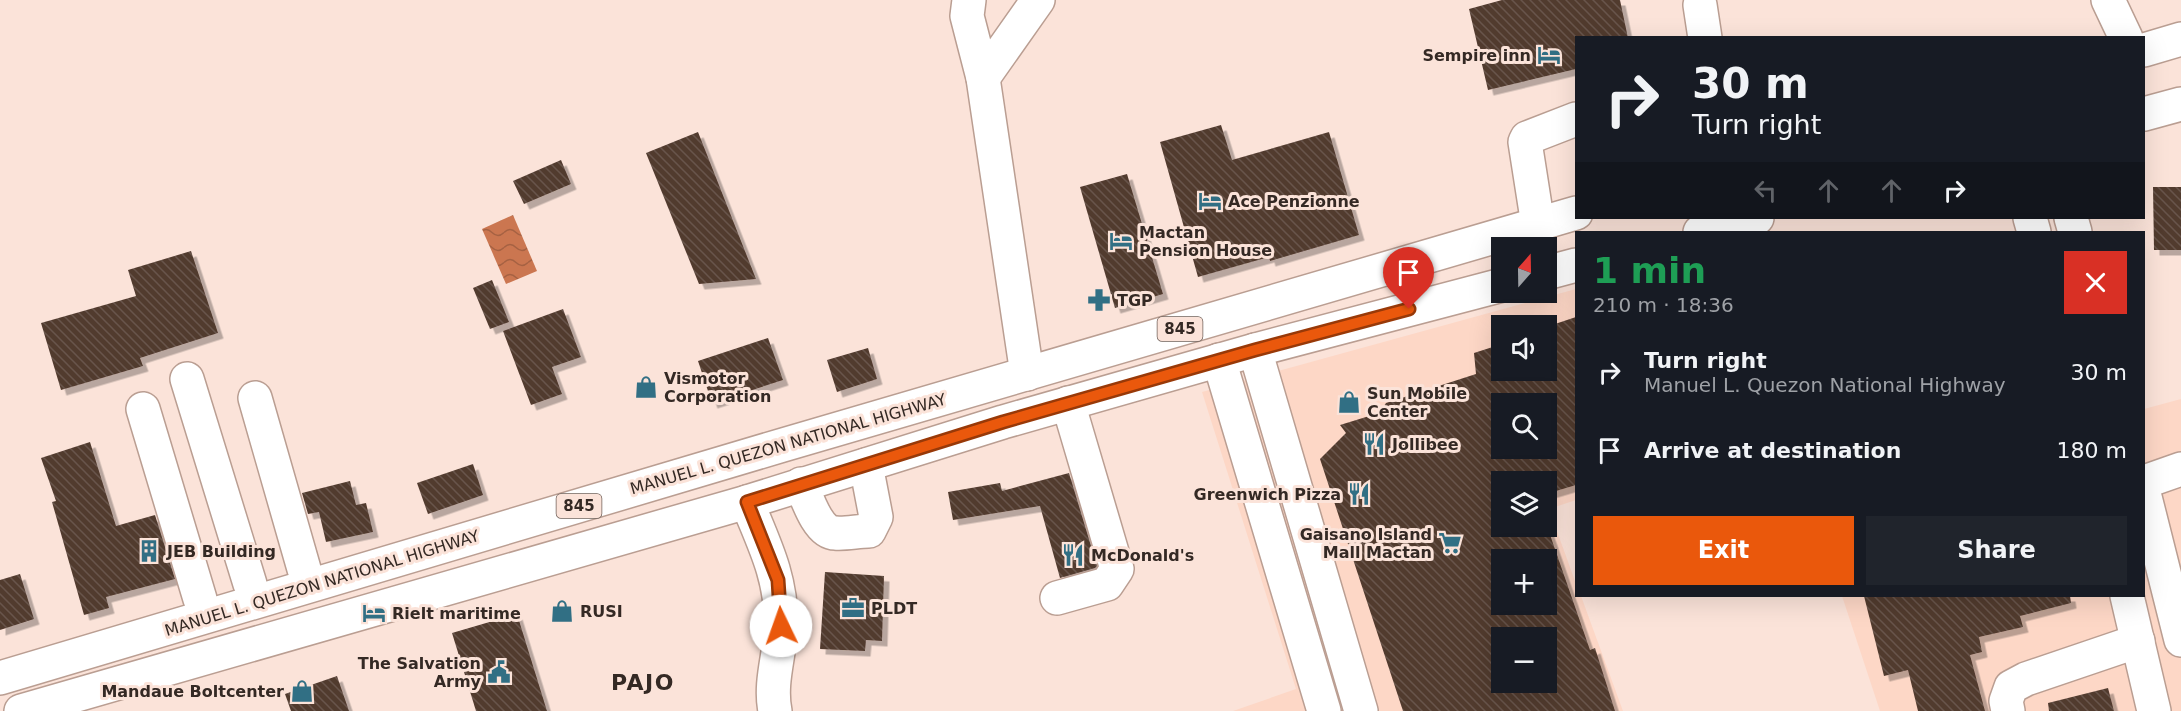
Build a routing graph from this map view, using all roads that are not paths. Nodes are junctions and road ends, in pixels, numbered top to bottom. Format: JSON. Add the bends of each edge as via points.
{"nodes":[{"id":1,"x":969,"y":0,"type":"edge"},
{"id":2,"x":1038,"y":0,"type":"edge"},
{"id":3,"x":2108,"y":0,"type":"edge"},
{"id":4,"x":1700,"y":5,"type":"dead end"},
{"id":5,"x":1705,"y":36,"type":"edge"},
{"id":6,"x":2125,"y":36,"type":"edge"},
{"id":7,"x":2181,"y":39,"type":"edge"},
{"id":8,"x":2145,"y":50,"type":"edge"},
{"id":9,"x":983,"y":78,"type":"junction"},
{"id":10,"x":2181,"y":104,"type":"edge"},
{"id":11,"x":2145,"y":114,"type":"edge"},
{"id":12,"x":1575,"y":119,"type":"edge"},
{"id":13,"x":1575,"y":213,"type":"edge"},
{"id":14,"x":1751,"y":219,"type":"edge"},
{"id":15,"x":1538,"y":225,"type":"junction"},
{"id":16,"x":1704,"y":231,"type":"edge"},
{"id":17,"x":1575,"y":265,"type":"edge"},
{"id":18,"x":1557,"y":270,"type":"edge"},
{"id":19,"x":1491,"y":288,"type":"edge"},
{"id":20,"x":1255,"y":350,"type":"junction"},
{"id":21,"x":1219,"y":360,"type":"junction"},
{"id":22,"x":1027,"y":374,"type":"junction"},
{"id":23,"x":187,"y":379,"type":"dead end"},
{"id":24,"x":255,"y":398,"type":"dead end"},
{"id":25,"x":1068,"y":403,"type":"junction"},
{"id":26,"x":143,"y":409,"type":"dead end"},
{"id":27,"x":783,"y":445,"type":"junction"},
{"id":28,"x":866,"y":465,"type":"junction"},
{"id":29,"x":2181,"y":469,"type":"edge"},
{"id":30,"x":2145,"y":482,"type":"edge"},
{"id":31,"x":801,"y":484,"type":"junction"},
{"id":32,"x":2145,"y":501,"type":"edge"},
{"id":33,"x":747,"y":502,"type":"junction"},
{"id":34,"x":1300,"y":506,"type":"junction"},
{"id":35,"x":1267,"y":518,"type":"junction"},
{"id":36,"x":376,"y":567,"type":"junction"},
{"id":37,"x":304,"y":569,"type":"junction"},
{"id":38,"x":250,"y":584,"type":"junction"},
{"id":39,"x":2155,"y":586,"type":"edge"},
{"id":40,"x":2127,"y":597,"type":"edge"},
{"id":41,"x":1057,"y":598,"type":"dead end"},
{"id":42,"x":200,"y":599,"type":"junction"},
{"id":43,"x":2181,"y":640,"type":"edge"},
{"id":44,"x":2138,"y":641,"type":"junction"},
{"id":45,"x":0,"y":658,"type":"edge"},
{"id":46,"x":0,"y":678,"type":"edge"},
{"id":47,"x":21,"y":711,"type":"edge"},
{"id":48,"x":775,"y":711,"type":"edge"},
{"id":49,"x":1324,"y":711,"type":"edge"},
{"id":50,"x":1361,"y":711,"type":"edge"},
{"id":51,"x":2008,"y":711,"type":"edge"},
{"id":52,"x":2154,"y":711,"type":"edge"}],
"edges":[{"from":1,"to":9,"type":"main road","via":[[967,16]]},
{"from":2,"to":9,"type":"main road"},
{"from":3,"to":6,"type":"main road"},
{"from":4,"to":5,"type":"main road"},
{"from":7,"to":8,"type":"main road"},
{"from":9,"to":22,"type":"main road"},
{"from":10,"to":11,"type":"main road"},
{"from":12,"to":15,"type":"main road","via":[[1525,142]]},
{"from":13,"to":15,"type":"main road","name":"MANUEL L. QUEZON NATIONAL HIGHWAY","number":"845"},
{"from":14,"to":16,"type":"main road"},
{"from":15,"to":22,"type":"main road","name":"MANUEL L. QUEZON NATIONAL HIGHWAY","number":"845"},
{"from":17,"to":18,"type":"main road"},
{"from":19,"to":20,"type":"main road","number":"845"},
{"from":20,"to":21,"type":"main road","number":"845"},
{"from":20,"to":34,"type":"main road"},
{"from":21,"to":25,"type":"main road","number":"845"},
{"from":21,"to":35,"type":"main road"},
{"from":22,"to":27,"type":"main road","name":"MANUEL L. QUEZON NATIONAL HIGHWAY","number":"845"},
{"from":23,"to":38,"type":"main road"},
{"from":24,"to":37,"type":"main road"},
{"from":25,"to":28,"type":"main road","number":"845"},
{"from":25,"to":41,"type":"main road","via":[[1117,569],[1107,584]]},
{"from":26,"to":42,"type":"main road"},
{"from":27,"to":31,"type":"main road"},
{"from":27,"to":36,"type":"main road","name":"MANUEL L. QUEZON NATIONAL HIGHWAY","number":"845"},
{"from":28,"to":31,"type":"main road","number":"845"},
{"from":28,"to":31,"type":"main road","via":[[876,517],[869,531],[825,531]]},
{"from":29,"to":30,"type":"main road"},
{"from":31,"to":33,"type":"main road","number":"845"},
{"from":32,"to":39,"type":"main road"},
{"from":33,"to":47,"type":"main road","number":"845"},
{"from":33,"to":48,"type":"main road","via":[[778,580],[781,626],[772,697]]},
{"from":34,"to":35,"type":"main road"},
{"from":34,"to":50,"type":"main road"},
{"from":35,"to":49,"type":"main road"},
{"from":36,"to":37,"type":"main road","via":[[366,557],[354,554]]},
{"from":36,"to":46,"type":"main road","name":"MANUEL L. QUEZON NATIONAL HIGHWAY","number":"845"},
{"from":37,"to":38,"type":"main road"},
{"from":38,"to":42,"type":"main road"},
{"from":39,"to":43,"type":"main road"},
{"from":40,"to":44,"type":"main road"},
{"from":42,"to":45,"type":"main road"},
{"from":44,"to":51,"type":"main road","via":[[2011,687],[2006,701]]},
{"from":44,"to":52,"type":"main road"}]}
